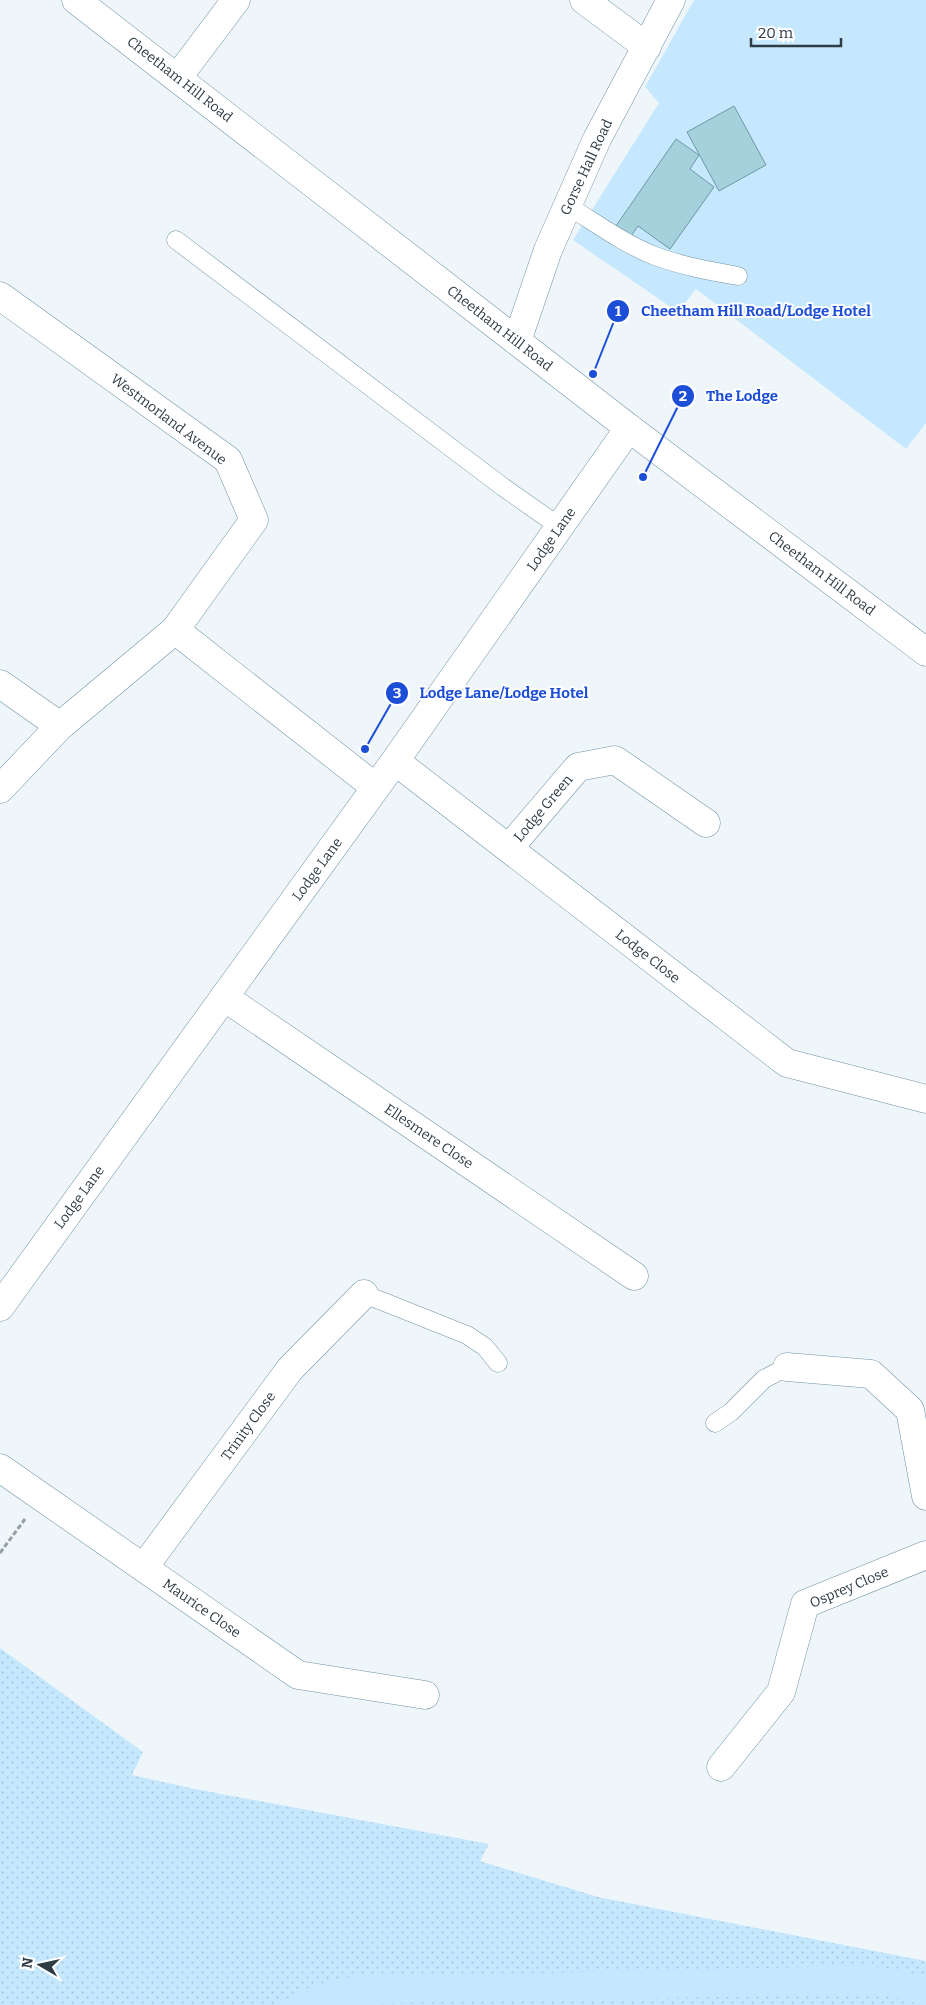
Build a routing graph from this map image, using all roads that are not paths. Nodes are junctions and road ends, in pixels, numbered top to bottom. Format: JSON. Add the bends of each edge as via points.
{"nodes":[{"id":1,"x":76,"y":0,"type":"edge"},
{"id":2,"x":236,"y":0,"type":"edge"},
{"id":3,"x":584,"y":0,"type":"edge"},
{"id":4,"x":671,"y":0,"type":"edge"},
{"id":5,"x":647,"y":47,"type":"junction"},
{"id":6,"x":178,"y":78,"type":"junction"},
{"id":7,"x":568,"y":206,"type":"junction"},
{"id":8,"x":176,"y":240,"type":"dead end"},
{"id":9,"x":738,"y":276,"type":"dead end"},
{"id":10,"x":0,"y":296,"type":"edge"},
{"id":11,"x":517,"y":341,"type":"junction"},
{"id":12,"x":629,"y":428,"type":"junction"},
{"id":13,"x":560,"y":527,"type":"junction"},
{"id":14,"x":175,"y":630,"type":"junction"},
{"id":15,"x":926,"y":652,"type":"edge"},
{"id":16,"x":0,"y":684,"type":"edge"},
{"id":17,"x":60,"y":726,"type":"junction"},
{"id":18,"x":395,"y":760,"type":"junction"},
{"id":19,"x":376,"y":787,"type":"junction"},
{"id":20,"x":0,"y":789,"type":"edge"},
{"id":21,"x":706,"y":823,"type":"dead end"},
{"id":22,"x":509,"y":848,"type":"junction"},
{"id":23,"x":224,"y":996,"type":"junction"},
{"id":24,"x":926,"y":1099,"type":"edge"},
{"id":25,"x":634,"y":1276,"type":"dead end"},
{"id":26,"x":364,"y":1294,"type":"joint"},
{"id":27,"x":0,"y":1307,"type":"edge"},
{"id":28,"x":498,"y":1363,"type":"dead end"},
{"id":29,"x":787,"y":1368,"type":"joint"},
{"id":30,"x":715,"y":1423,"type":"dead end"},
{"id":31,"x":0,"y":1468,"type":"edge"},
{"id":32,"x":926,"y":1496,"type":"edge"},
{"id":33,"x":926,"y":1555,"type":"edge"},
{"id":34,"x":144,"y":1567,"type":"junction"},
{"id":35,"x":425,"y":1694,"type":"dead end"},
{"id":36,"x":721,"y":1767,"type":"dead end"}],
"edges":[{"from":1,"to":6,"type":"street","name":"Cheetham Hill Road"},
{"from":2,"to":6,"type":"street"},
{"from":3,"to":5,"type":"street"},
{"from":4,"to":5,"type":"street","name":"Gorse Hall Road"},
{"from":5,"to":7,"type":"street","name":"Gorse Hall Road","via":[[597,139]]},
{"from":6,"to":11,"type":"street","name":"Cheetham Hill Road"},
{"from":7,"to":9,"type":"lane","via":[[654,256]]},
{"from":7,"to":11,"type":"street","name":"Gorse Hall Road","via":[[548,250]]},
{"from":8,"to":13,"type":"lane"},
{"from":10,"to":14,"type":"street","name":"Westmorland Avenue","via":[[228,460],[254,520]]},
{"from":11,"to":12,"type":"street","name":"Cheetham Hill Road"},
{"from":12,"to":13,"type":"street","name":"Lodge Lane"},
{"from":12,"to":15,"type":"street","name":"Cheetham Hill Road"},
{"from":13,"to":18,"type":"street","name":"Lodge Lane"},
{"from":14,"to":17,"type":"street","name":"Westmorland Avenue"},
{"from":14,"to":19,"type":"street"},
{"from":16,"to":17,"type":"street"},
{"from":17,"to":20,"type":"street","name":"Westmorland Avenue"},
{"from":18,"to":19,"type":"street","name":"Lodge Lane"},
{"from":18,"to":22,"type":"street","name":"Lodge Close"},
{"from":19,"to":23,"type":"street","name":"Lodge Lane"},
{"from":21,"to":22,"type":"street","name":"Lodge Green","via":[[615,760],[578,767]]},
{"from":22,"to":24,"type":"street","name":"Lodge Close","via":[[787,1063]]},
{"from":23,"to":25,"type":"street","name":"Ellesmere Close"},
{"from":23,"to":27,"type":"street","name":"Lodge Lane"},
{"from":26,"to":28,"type":"lane","via":[[467,1335],[485,1347]]},
{"from":26,"to":34,"type":"street","name":"Trinity Close","via":[[290,1369]]},
{"from":29,"to":30,"type":"lane","via":[[764,1379],[731,1412]]},
{"from":29,"to":32,"type":"street","via":[[871,1374],[910,1410]]},
{"from":31,"to":34,"type":"street","name":"Maurice Close"},
{"from":33,"to":36,"type":"street","name":"Osprey Close","via":[[805,1604],[781,1692]]},
{"from":34,"to":35,"type":"street","name":"Maurice Close","via":[[298,1674]]}]}
